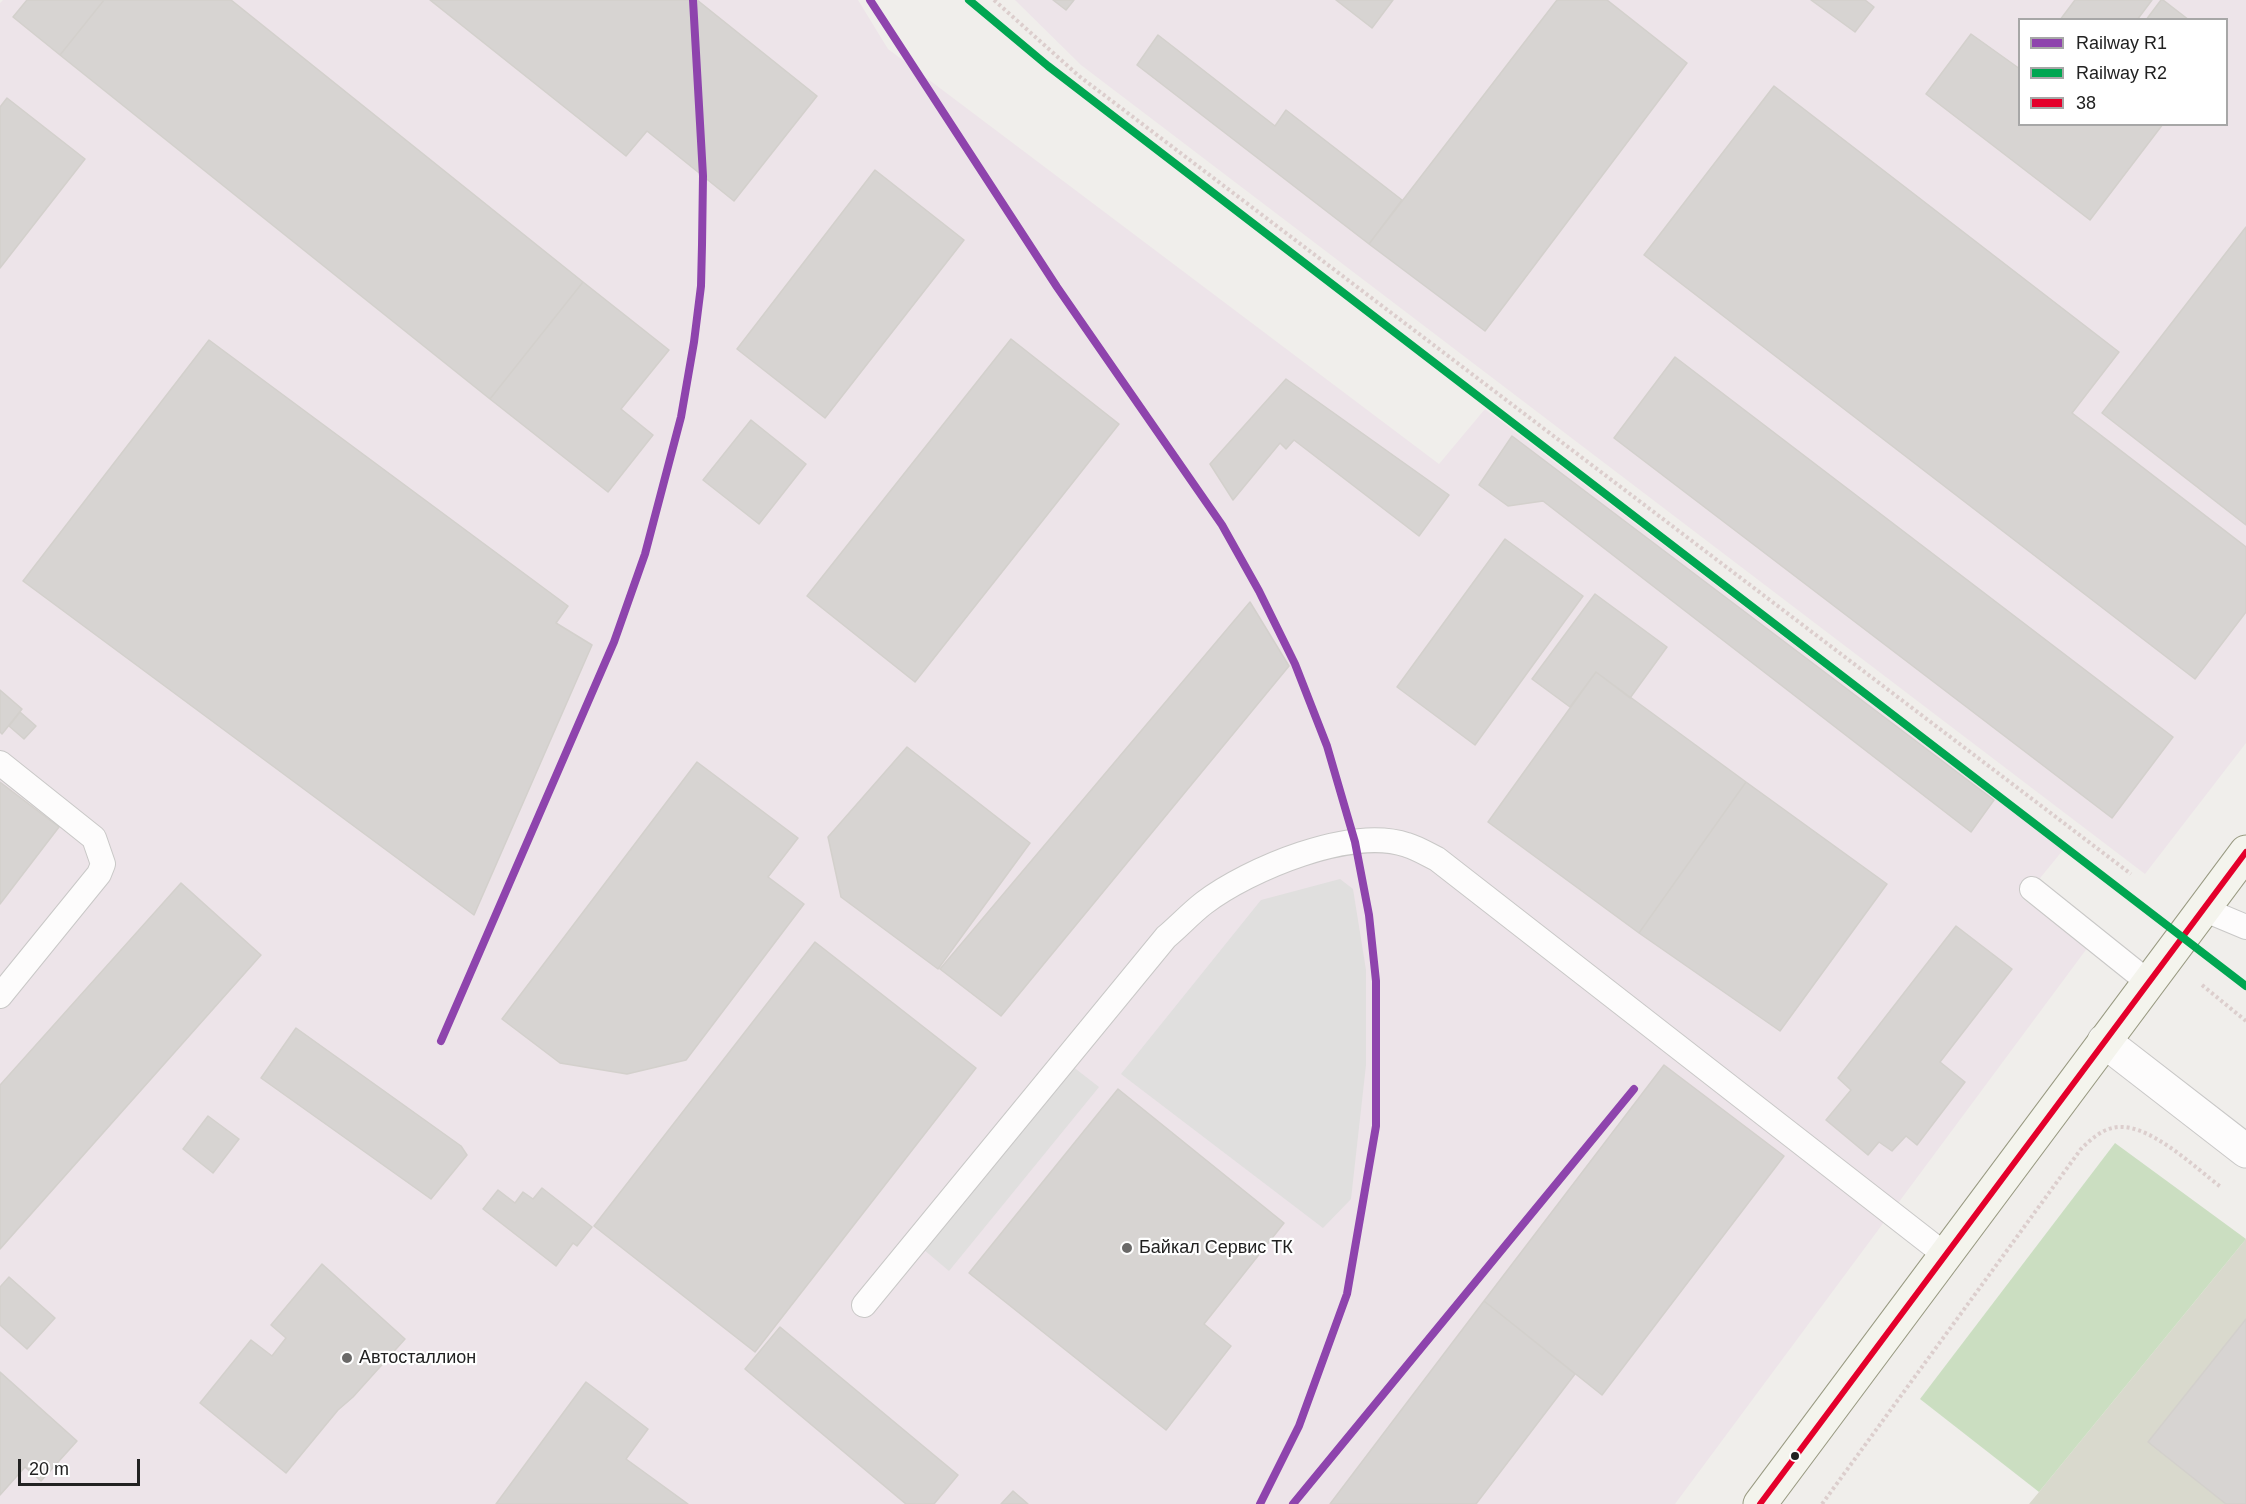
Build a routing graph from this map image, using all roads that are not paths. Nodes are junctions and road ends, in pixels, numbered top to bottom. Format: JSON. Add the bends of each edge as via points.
{"nodes":[{"id":1,"x":0,"y":764,"type":"edge"},
{"id":2,"x":2245,"y":854,"type":"edge"},
{"id":3,"x":2032,"y":889,"type":"dead end"},
{"id":4,"x":2203,"y":909,"type":"junction"},
{"id":5,"x":2246,"y":927,"type":"edge"},
{"id":6,"x":2148,"y":982,"type":"junction"},
{"id":7,"x":0,"y":996,"type":"edge"},
{"id":8,"x":2104,"y":1041,"type":"junction"},
{"id":9,"x":2246,"y":1151,"type":"edge"},
{"id":10,"x":1944,"y":1254,"type":"junction"},
{"id":11,"x":864,"y":1305,"type":"dead end"},
{"id":12,"x":1760,"y":1504,"type":"edge"}],
"edges":[{"from":1,"to":7,"type":"lane","via":[[94,838],[103,864]]},
{"from":2,"to":4,"type":"main road"},
{"from":3,"to":6,"type":"lane"},
{"from":4,"to":5,"type":"lane"},
{"from":4,"to":6,"type":"main road"},
{"from":6,"to":8,"type":"main road"},
{"from":8,"to":9,"type":"street"},
{"from":8,"to":10,"type":"main road"},
{"from":10,"to":11,"type":"lane","via":[[1437,859],[1407,845],[1382,840],[1320,848],[1280,861],[1205,903],[1166,937]]},
{"from":10,"to":12,"type":"main road"}]}
